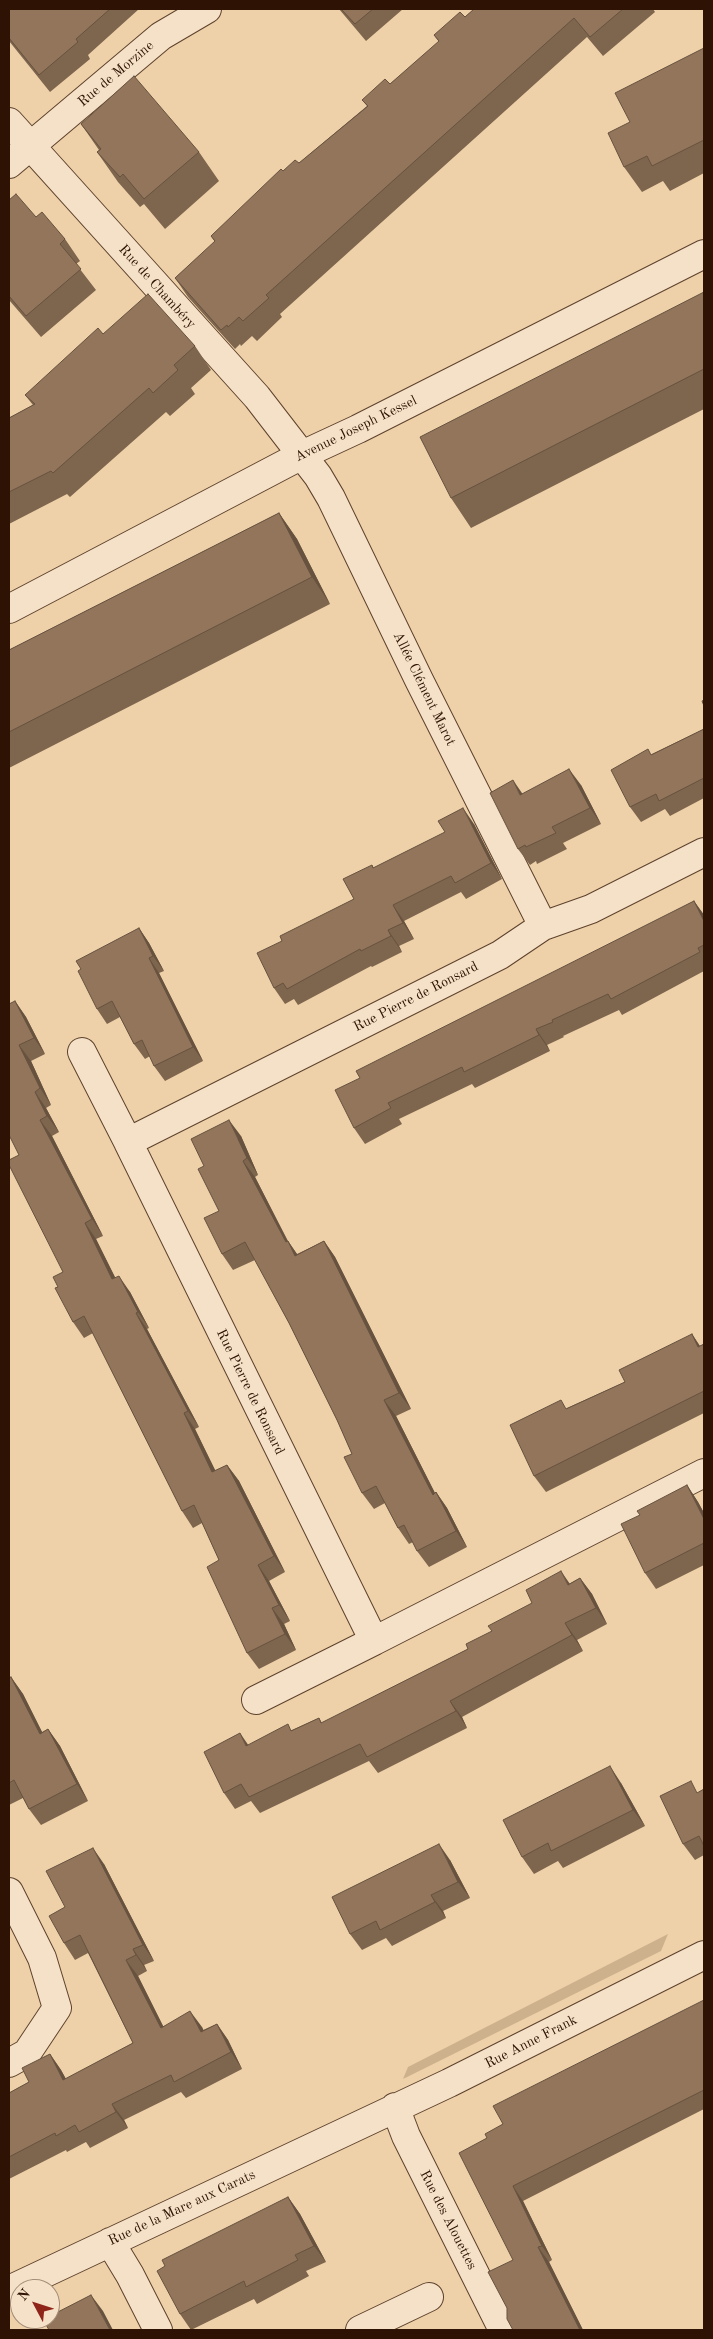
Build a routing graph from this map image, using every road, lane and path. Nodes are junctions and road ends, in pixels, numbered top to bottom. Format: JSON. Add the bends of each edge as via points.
{"nodes":[{"id":1,"x":206,"y":9,"type":"edge"},
{"id":2,"x":9,"y":122,"type":"edge"},
{"id":3,"x":30,"y":146,"type":"junction"},
{"id":4,"x":9,"y":164,"type":"edge"},
{"id":5,"x":704,"y":254,"type":"edge"},
{"id":6,"x":302,"y":455,"type":"junction"},
{"id":7,"x":9,"y":609,"type":"edge"},
{"id":8,"x":704,"y":852,"type":"edge"},
{"id":9,"x":543,"y":926,"type":"junction"},
{"id":10,"x":82,"y":1052,"type":"dead end"},
{"id":11,"x":128,"y":1142,"type":"junction"},
{"id":12,"x":704,"y":1473,"type":"edge"},
{"id":13,"x":374,"y":1641,"type":"junction"},
{"id":14,"x":256,"y":1700,"type":"dead end"},
{"id":15,"x":9,"y":1892,"type":"edge"},
{"id":16,"x":704,"y":1955,"type":"edge"},
{"id":17,"x":9,"y":2063,"type":"edge"},
{"id":18,"x":395,"y":2108,"type":"junction"},
{"id":19,"x":356,"y":2126,"type":"joint"},
{"id":20,"x":110,"y":2242,"type":"junction"},
{"id":21,"x":9,"y":2290,"type":"edge"},
{"id":22,"x":429,"y":2296,"type":"dead end"},
{"id":23,"x":158,"y":2330,"type":"edge"},
{"id":24,"x":360,"y":2330,"type":"edge"},
{"id":25,"x":503,"y":2330,"type":"edge"}],
"edges":[{"from":1,"to":3,"type":"street","name":"Rue de Morzine","via":[[161,36]]},
{"from":2,"to":3,"type":"street","name":"Rue de Chambéry"},
{"from":3,"to":4,"type":"street","name":"Rue de Morzine"},
{"from":3,"to":6,"type":"street","name":"Rue de Chambéry","via":[[258,397]]},
{"from":5,"to":6,"type":"street","name":"Avenue Joseph Kessel"},
{"from":6,"to":7,"type":"street","name":"Avenue Joseph Kessel"},
{"from":6,"to":9,"type":"street","name":"Allée Clément Marot","via":[[331,498]]},
{"from":8,"to":9,"type":"street","name":"Rue Pierre de Ronsard","via":[[591,909]]},
{"from":9,"to":11,"type":"street","name":"Rue Pierre de Ronsard","via":[[500,955]]},
{"from":10,"to":11,"type":"street","name":"Rue Pierre de Ronsard"},
{"from":11,"to":13,"type":"street","name":"Rue Pierre de Ronsard"},
{"from":12,"to":13,"type":"street"},
{"from":13,"to":14,"type":"street"},
{"from":15,"to":17,"type":"street","via":[[42,1958],[57,2008],[27,2053]]},
{"from":16,"to":18,"type":"street","name":"Rue Anne Frank"},
{"from":18,"to":19,"type":"street","name":"Rue Anne Frank"},
{"from":18,"to":25,"type":"street","name":"Rue des Alouettes"},
{"from":19,"to":20,"type":"street","name":"Rue de la Mare aux Carats"},
{"from":20,"to":21,"type":"street","name":"Rue de la Mare aux Carats"},
{"from":20,"to":23,"type":"street"},
{"from":22,"to":24,"type":"street"}]}
